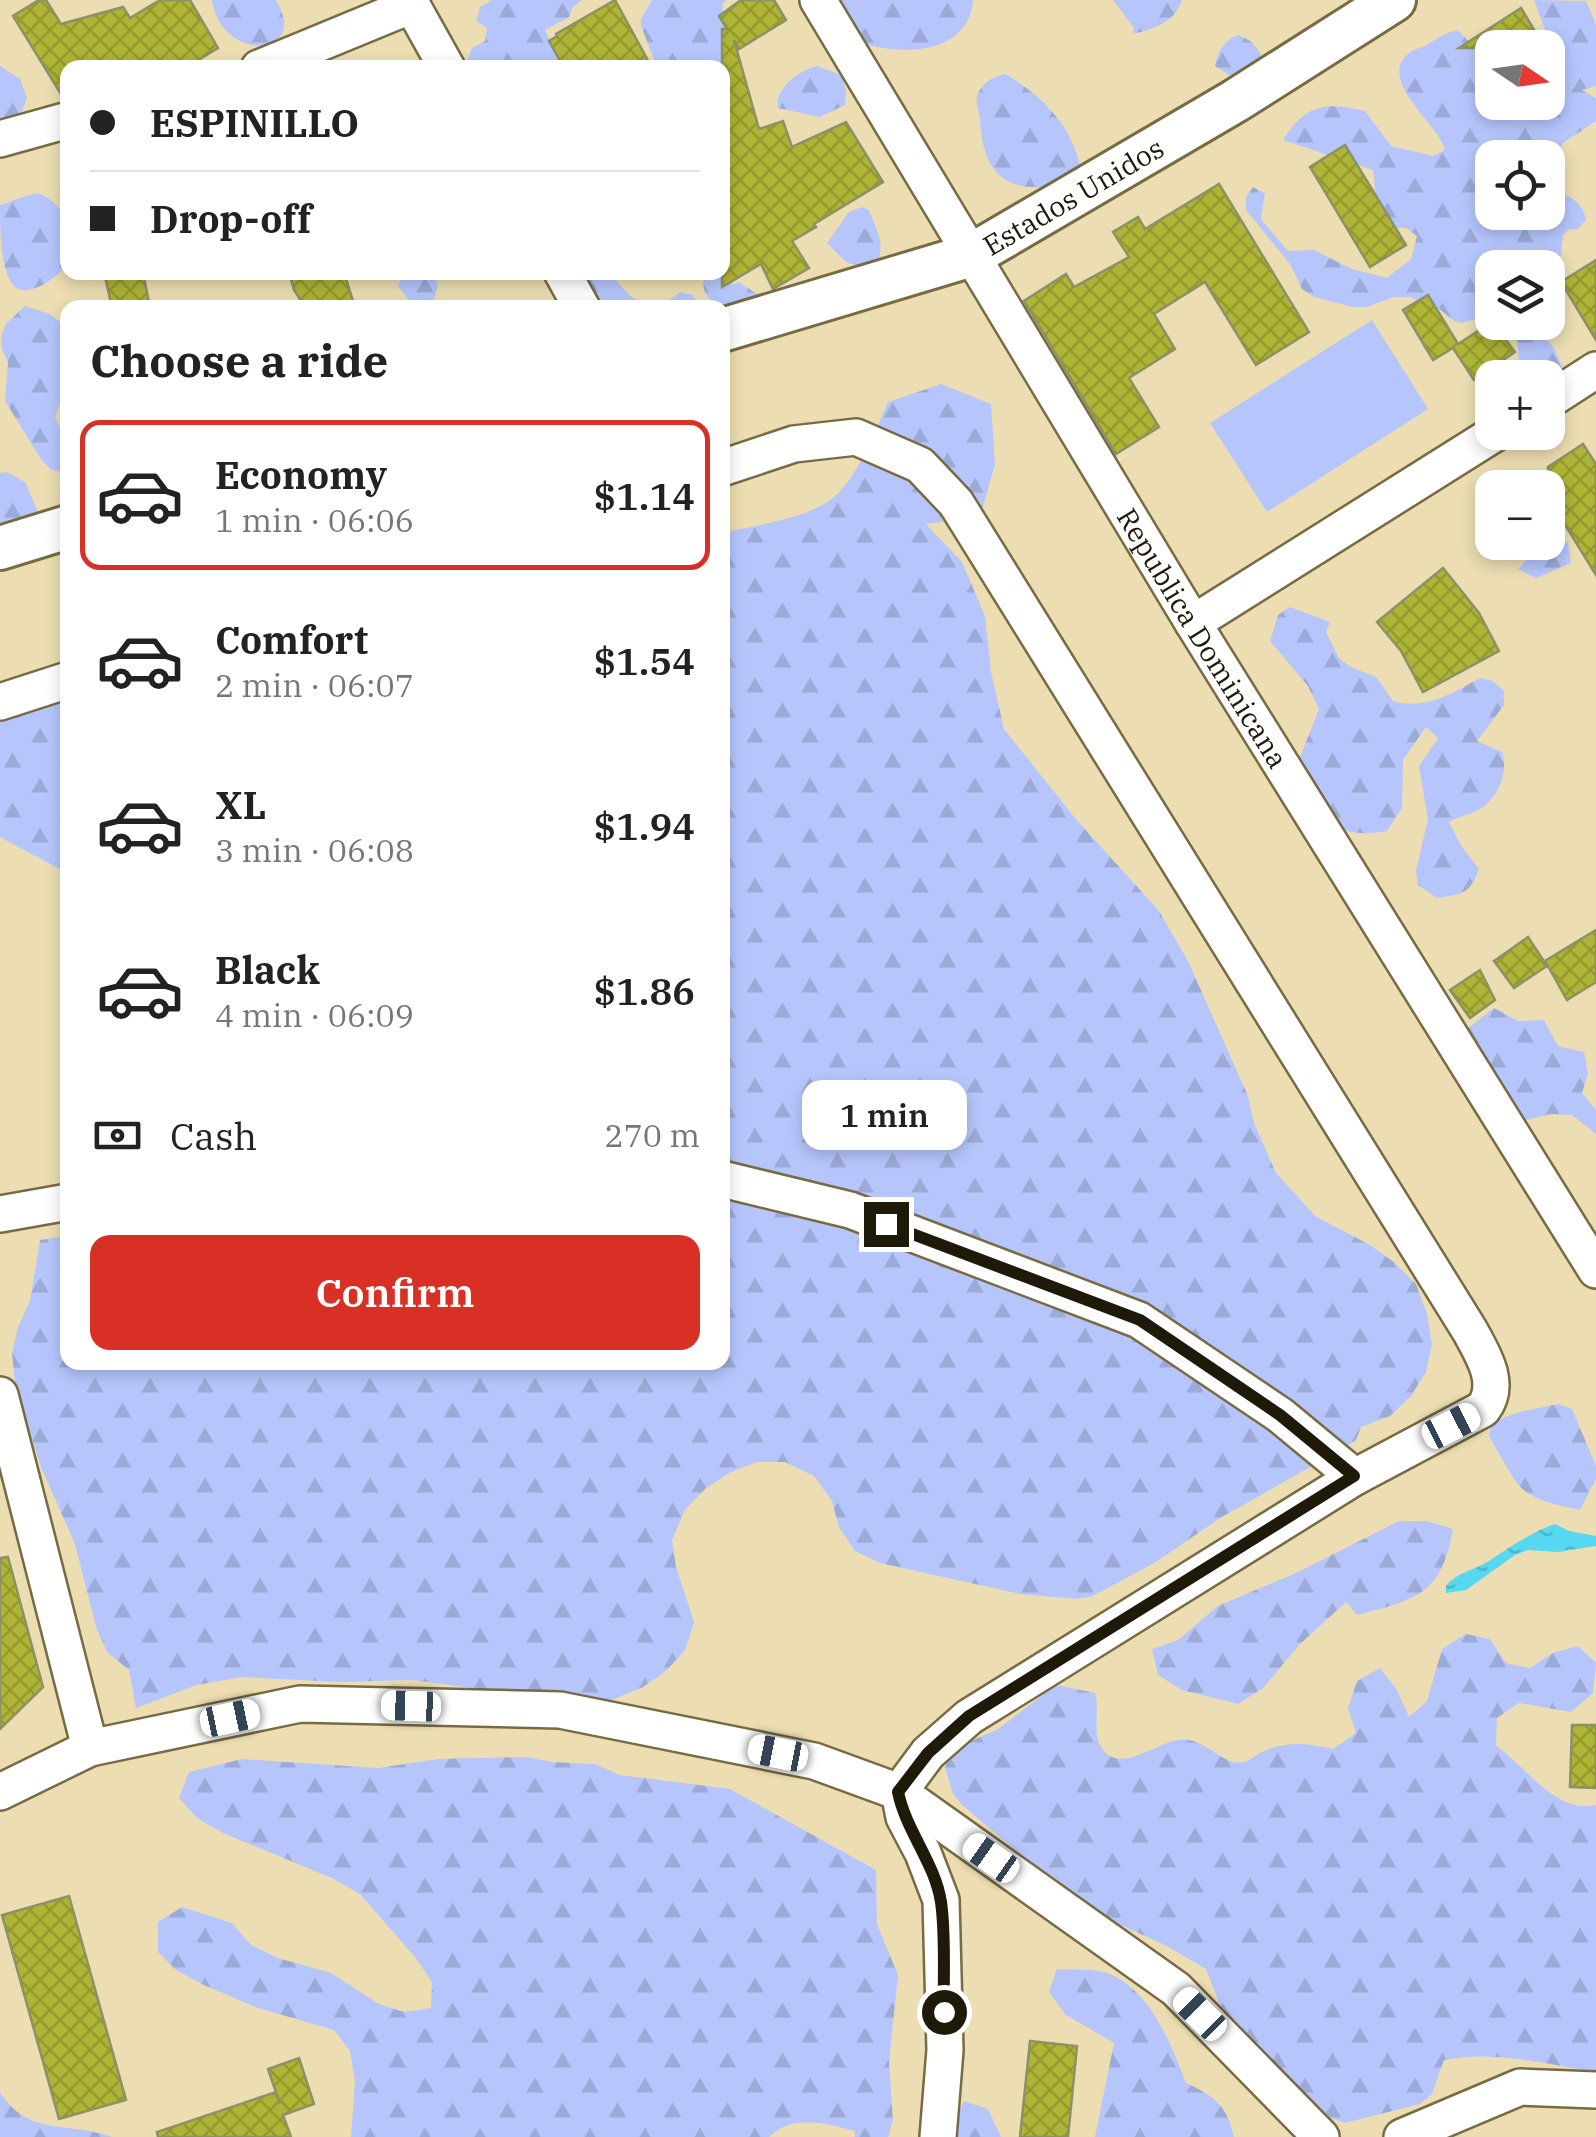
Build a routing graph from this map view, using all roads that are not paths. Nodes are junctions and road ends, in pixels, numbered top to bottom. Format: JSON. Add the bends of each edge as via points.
{"nodes":[{"id":1,"x":818,"y":0,"type":"edge"},
{"id":2,"x":1394,"y":0,"type":"edge"},
{"id":3,"x":410,"y":2,"type":"edge"},
{"id":4,"x":277,"y":60,"type":"edge"},
{"id":5,"x":443,"y":60,"type":"edge"},
{"id":6,"x":60,"y":122,"type":"edge"},
{"id":7,"x":0,"y":138,"type":"edge"},
{"id":8,"x":972,"y":255,"type":"junction"},
{"id":9,"x":730,"y":328,"type":"edge"},
{"id":10,"x":1596,"y":370,"type":"edge"},
{"id":11,"x":1565,"y":389,"type":"edge"},
{"id":12,"x":1475,"y":445,"type":"edge"},
{"id":13,"x":730,"y":465,"type":"edge"},
{"id":14,"x":60,"y":529,"type":"edge"},
{"id":15,"x":0,"y":548,"type":"edge"},
{"id":16,"x":1194,"y":622,"type":"junction"},
{"id":17,"x":60,"y":683,"type":"edge"},
{"id":18,"x":0,"y":702,"type":"edge"},
{"id":19,"x":730,"y":1180,"type":"edge"},
{"id":20,"x":60,"y":1203,"type":"edge"},
{"id":21,"x":0,"y":1214,"type":"edge"},
{"id":22,"x":1596,"y":1270,"type":"edge"},
{"id":23,"x":0,"y":1395,"type":"edge"},
{"id":24,"x":1354,"y":1476,"type":"junction"},
{"id":25,"x":90,"y":1748,"type":"junction"},
{"id":26,"x":0,"y":1792,"type":"edge"},
{"id":27,"x":898,"y":1792,"type":"junction"},
{"id":28,"x":1596,"y":2090,"type":"edge"},
{"id":29,"x":938,"y":2137,"type":"edge"},
{"id":30,"x":1321,"y":2137,"type":"edge"},
{"id":31,"x":1402,"y":2137,"type":"edge"}],
"edges":[{"from":1,"to":8,"type":"street","name":"Republica Dominicana"},
{"from":2,"to":8,"type":"street","name":"Estados Unidos"},
{"from":3,"to":4,"type":"street"},
{"from":3,"to":5,"type":"street"},
{"from":6,"to":7,"type":"street"},
{"from":8,"to":9,"type":"street","name":"Estados Unidos"},
{"from":8,"to":16,"type":"street","name":"Republica Dominicana"},
{"from":10,"to":11,"type":"street"},
{"from":12,"to":16,"type":"street"},
{"from":13,"to":24,"type":"street","via":[[794,444],[856,437],[920,464],[956,503],[1486,1360],[1492,1398],[1483,1410]]},
{"from":14,"to":15,"type":"street"},
{"from":16,"to":22,"type":"street","name":"Republica Dominicana"},
{"from":17,"to":18,"type":"street"},
{"from":19,"to":24,"type":"street","via":[[850,1210],[1140,1320],[1280,1415]]},
{"from":20,"to":21,"type":"street"},
{"from":23,"to":25,"type":"street"},
{"from":24,"to":27,"type":"street","via":[[969,1716]]},
{"from":25,"to":26,"type":"street"},
{"from":25,"to":27,"type":"street","via":[[300,1704],[560,1710],[814,1760]]},
{"from":27,"to":29,"type":"street","via":[[941,1900],[946,2050]]},
{"from":27,"to":30,"type":"street","via":[[1176,1989]]},
{"from":28,"to":31,"type":"street","via":[[1520,2087]]}]}
